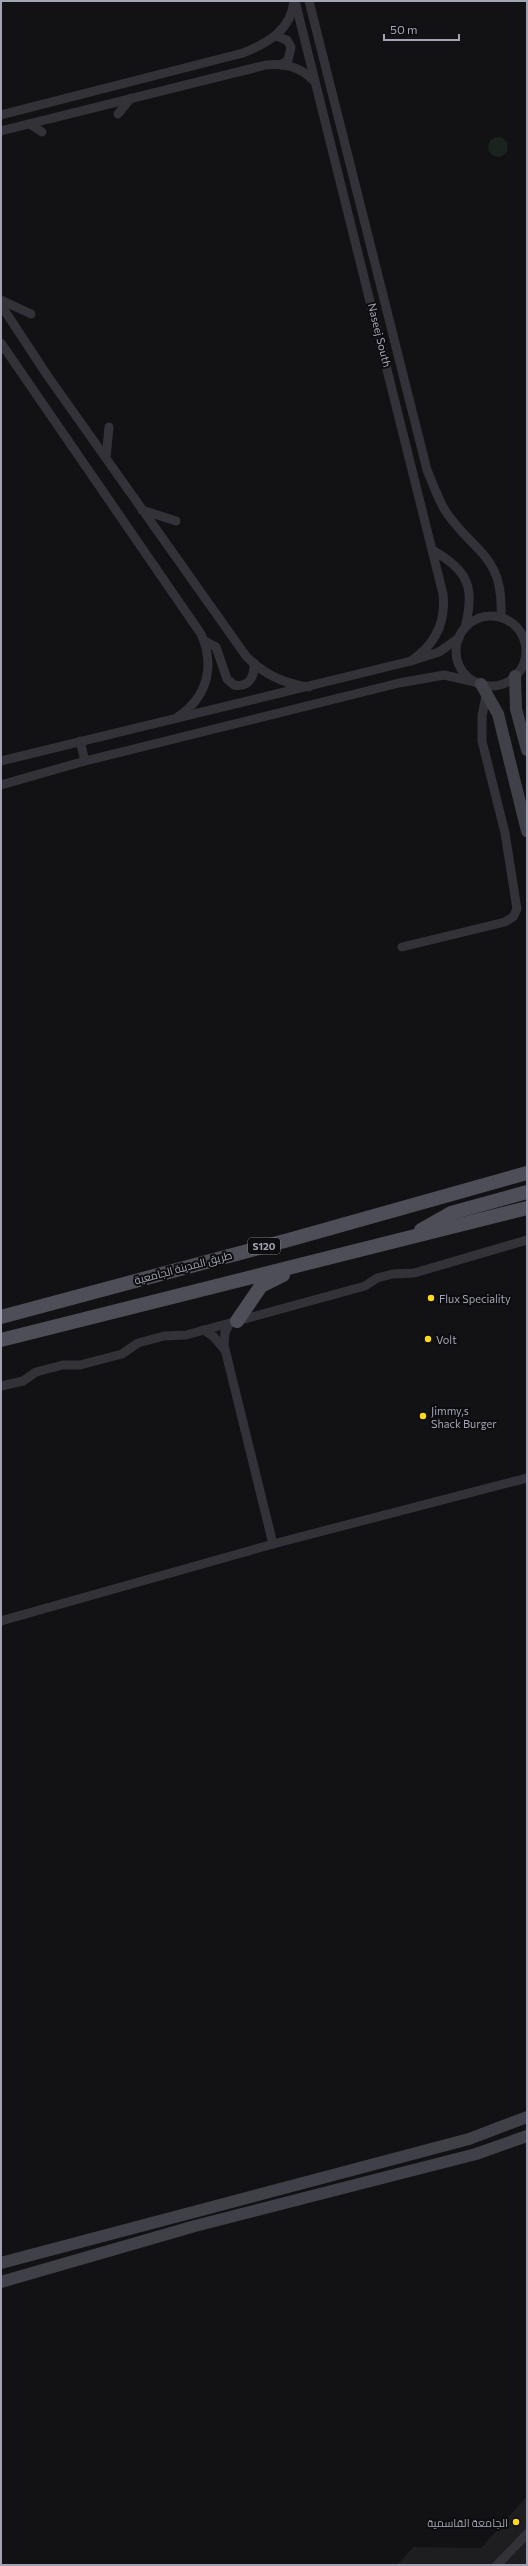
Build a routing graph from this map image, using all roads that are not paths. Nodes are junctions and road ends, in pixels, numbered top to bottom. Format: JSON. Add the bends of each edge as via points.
{"nodes":[{"id":1,"x":295,"y":1,"type":"edge"},
{"id":2,"x":309,"y":1,"type":"edge"},
{"id":3,"x":275,"y":36,"type":"junction"},
{"id":4,"x":282,"y":65,"type":"junction"},
{"id":5,"x":315,"y":82,"type":"junction"},
{"id":6,"x":131,"y":98,"type":"junction"},
{"id":7,"x":118,"y":114,"type":"dead end"},
{"id":8,"x":1,"y":115,"type":"edge"},
{"id":9,"x":30,"y":124,"type":"junction"},
{"id":10,"x":1,"y":131,"type":"edge"},
{"id":11,"x":42,"y":132,"type":"dead end"},
{"id":12,"x":1,"y":300,"type":"edge"},
{"id":13,"x":1,"y":305,"type":"edge"},
{"id":14,"x":31,"y":314,"type":"dead end"},
{"id":15,"x":1,"y":343,"type":"edge"},
{"id":16,"x":109,"y":427,"type":"dead end"},
{"id":17,"x":106,"y":458,"type":"junction"},
{"id":18,"x":142,"y":510,"type":"junction"},
{"id":19,"x":176,"y":521,"type":"dead end"},
{"id":20,"x":434,"y":551,"type":"junction"},
{"id":21,"x":501,"y":617,"type":"junction"},
{"id":22,"x":465,"y":628,"type":"junction"},
{"id":23,"x":459,"y":638,"type":"junction"},
{"id":24,"x":205,"y":641,"type":"junction"},
{"id":25,"x":411,"y":661,"type":"junction"},
{"id":26,"x":254,"y":663,"type":"junction"},
{"id":27,"x":515,"y":676,"type":"junction"},
{"id":28,"x":481,"y":686,"type":"junction"},
{"id":29,"x":309,"y":687,"type":"junction"},
{"id":30,"x":176,"y":718,"type":"junction"},
{"id":31,"x":80,"y":741,"type":"junction"},
{"id":32,"x":527,"y":750,"type":"edge"},
{"id":33,"x":1,"y":761,"type":"edge"},
{"id":34,"x":85,"y":761,"type":"junction"},
{"id":35,"x":1,"y":785,"type":"edge"},
{"id":36,"x":527,"y":831,"type":"edge"},
{"id":37,"x":402,"y":947,"type":"dead end"},
{"id":38,"x":527,"y":1167,"type":"edge"},
{"id":39,"x":521,"y":1175,"type":"edge"},
{"id":40,"x":527,"y":1192,"type":"edge"},
{"id":41,"x":527,"y":1208,"type":"edge"},
{"id":42,"x":414,"y":1235,"type":"junction"},
{"id":43,"x":527,"y":1240,"type":"edge"},
{"id":44,"x":298,"y":1264,"type":"junction"},
{"id":45,"x":1,"y":1316,"type":"edge"},
{"id":46,"x":233,"y":1322,"type":"junction"},
{"id":47,"x":204,"y":1330,"type":"junction"},
{"id":48,"x":1,"y":1340,"type":"edge"},
{"id":49,"x":225,"y":1352,"type":"junction"},
{"id":50,"x":1,"y":1386,"type":"edge"},
{"id":51,"x":527,"y":1478,"type":"edge"},
{"id":52,"x":273,"y":1544,"type":"junction"},
{"id":53,"x":1,"y":1621,"type":"edge"},
{"id":54,"x":527,"y":2117,"type":"edge"},
{"id":55,"x":527,"y":2136,"type":"edge"},
{"id":56,"x":1,"y":2263,"type":"edge"},
{"id":57,"x":1,"y":2282,"type":"edge"},
{"id":58,"x":527,"y":2534,"type":"edge"},
{"id":59,"x":518,"y":2544,"type":"junction"},
{"id":60,"x":497,"y":2565,"type":"edge"},
{"id":61,"x":508,"y":2565,"type":"edge"}],
"edges":[{"from":1,"to":3,"type":"street","via":[[289,19]]},
{"from":1,"to":5,"type":"street","name":"Naseej South"},
{"from":2,"to":21,"type":"street","via":[[427,470],[446,512],[487,558],[497,575]]},
{"from":3,"to":4,"type":"street","via":[[287,40],[291,48],[288,60]]},
{"from":3,"to":8,"type":"street","via":[[244,53]]},
{"from":4,"to":5,"type":"street","via":[[302,70]]},
{"from":4,"to":6,"type":"street","via":[[258,67]]},
{"from":5,"to":20,"type":"street","name":"Naseej South"},
{"from":6,"to":7,"type":"street"},
{"from":6,"to":9,"type":"street"},
{"from":9,"to":10,"type":"street"},
{"from":9,"to":11,"type":"street"},
{"from":12,"to":14,"type":"street"},
{"from":13,"to":17,"type":"street"},
{"from":15,"to":24,"type":"street"},
{"from":16,"to":17,"type":"street"},
{"from":17,"to":18,"type":"street"},
{"from":18,"to":19,"type":"street"},
{"from":18,"to":26,"type":"street"},
{"from":20,"to":22,"type":"street","via":[[455,565],[467,582],[470,602]]},
{"from":20,"to":25,"type":"street","name":"Naseej South","via":[[443,594],[443,616],[434,639]]},
{"from":21,"to":22,"type":"street","via":[[485,616]]},
{"from":21,"to":27,"type":"street","via":[[519,629],[525,642],[524,664]]},
{"from":22,"to":23,"type":"street"},
{"from":23,"to":25,"type":"street","via":[[439,652]]},
{"from":23,"to":28,"type":"street","via":[[456,652],[460,666]]},
{"from":24,"to":26,"type":"street","via":[[216,647],[227,679],[234,685],[243,685],[250,680],[254,672]]},
{"from":24,"to":30,"type":"street","via":[[209,667],[205,685],[194,703]]},
{"from":25,"to":29,"type":"street"},
{"from":26,"to":29,"type":"street","via":[[278,679]]},
{"from":27,"to":28,"type":"street","via":[[496,685]]},
{"from":27,"to":32,"type":"main road","via":[[516,709]]},
{"from":28,"to":34,"type":"street","via":[[452,676],[428,677]]},
{"from":28,"to":36,"type":"main road","via":[[498,714]]},
{"from":28,"to":37,"type":"street","via":[[482,741],[505,833],[517,909],[513,917],[505,922]]},
{"from":29,"to":30,"type":"street"},
{"from":30,"to":31,"type":"street"},
{"from":31,"to":33,"type":"street"},
{"from":31,"to":34,"type":"street"},
{"from":34,"to":35,"type":"street"},
{"from":38,"to":39,"type":"main road"},
{"from":39,"to":45,"type":"main road","name":"طريق المدينة الجامعية","number":"S120"},
{"from":40,"to":42,"type":"main road","via":[[451,1213]]},
{"from":41,"to":42,"type":"main road","number":"S120"},
{"from":42,"to":44,"type":"main road","number":"S120"},
{"from":43,"to":46,"type":"street","via":[[414,1273],[397,1273],[377,1278],[365,1286]]},
{"from":44,"to":46,"type":"main road","via":[[261,1286]]},
{"from":44,"to":48,"type":"main road","number":"S120"},
{"from":46,"to":47,"type":"street"},
{"from":46,"to":49,"type":"street","via":[[224,1336]]},
{"from":47,"to":49,"type":"street","via":[[214,1337]]},
{"from":47,"to":50,"type":"street","via":[[138,1343],[122,1354],[76,1366],[63,1365],[42,1370],[23,1381]]},
{"from":49,"to":52,"type":"street"},
{"from":51,"to":52,"type":"street"},
{"from":52,"to":53,"type":"street"},
{"from":54,"to":56,"type":"main road","via":[[468,2139]]},
{"from":55,"to":57,"type":"main road","via":[[476,2154],[195,2226]]},
{"from":58,"to":59,"type":"street"},
{"from":59,"to":60,"type":"street"},
{"from":59,"to":61,"type":"street"}]}
